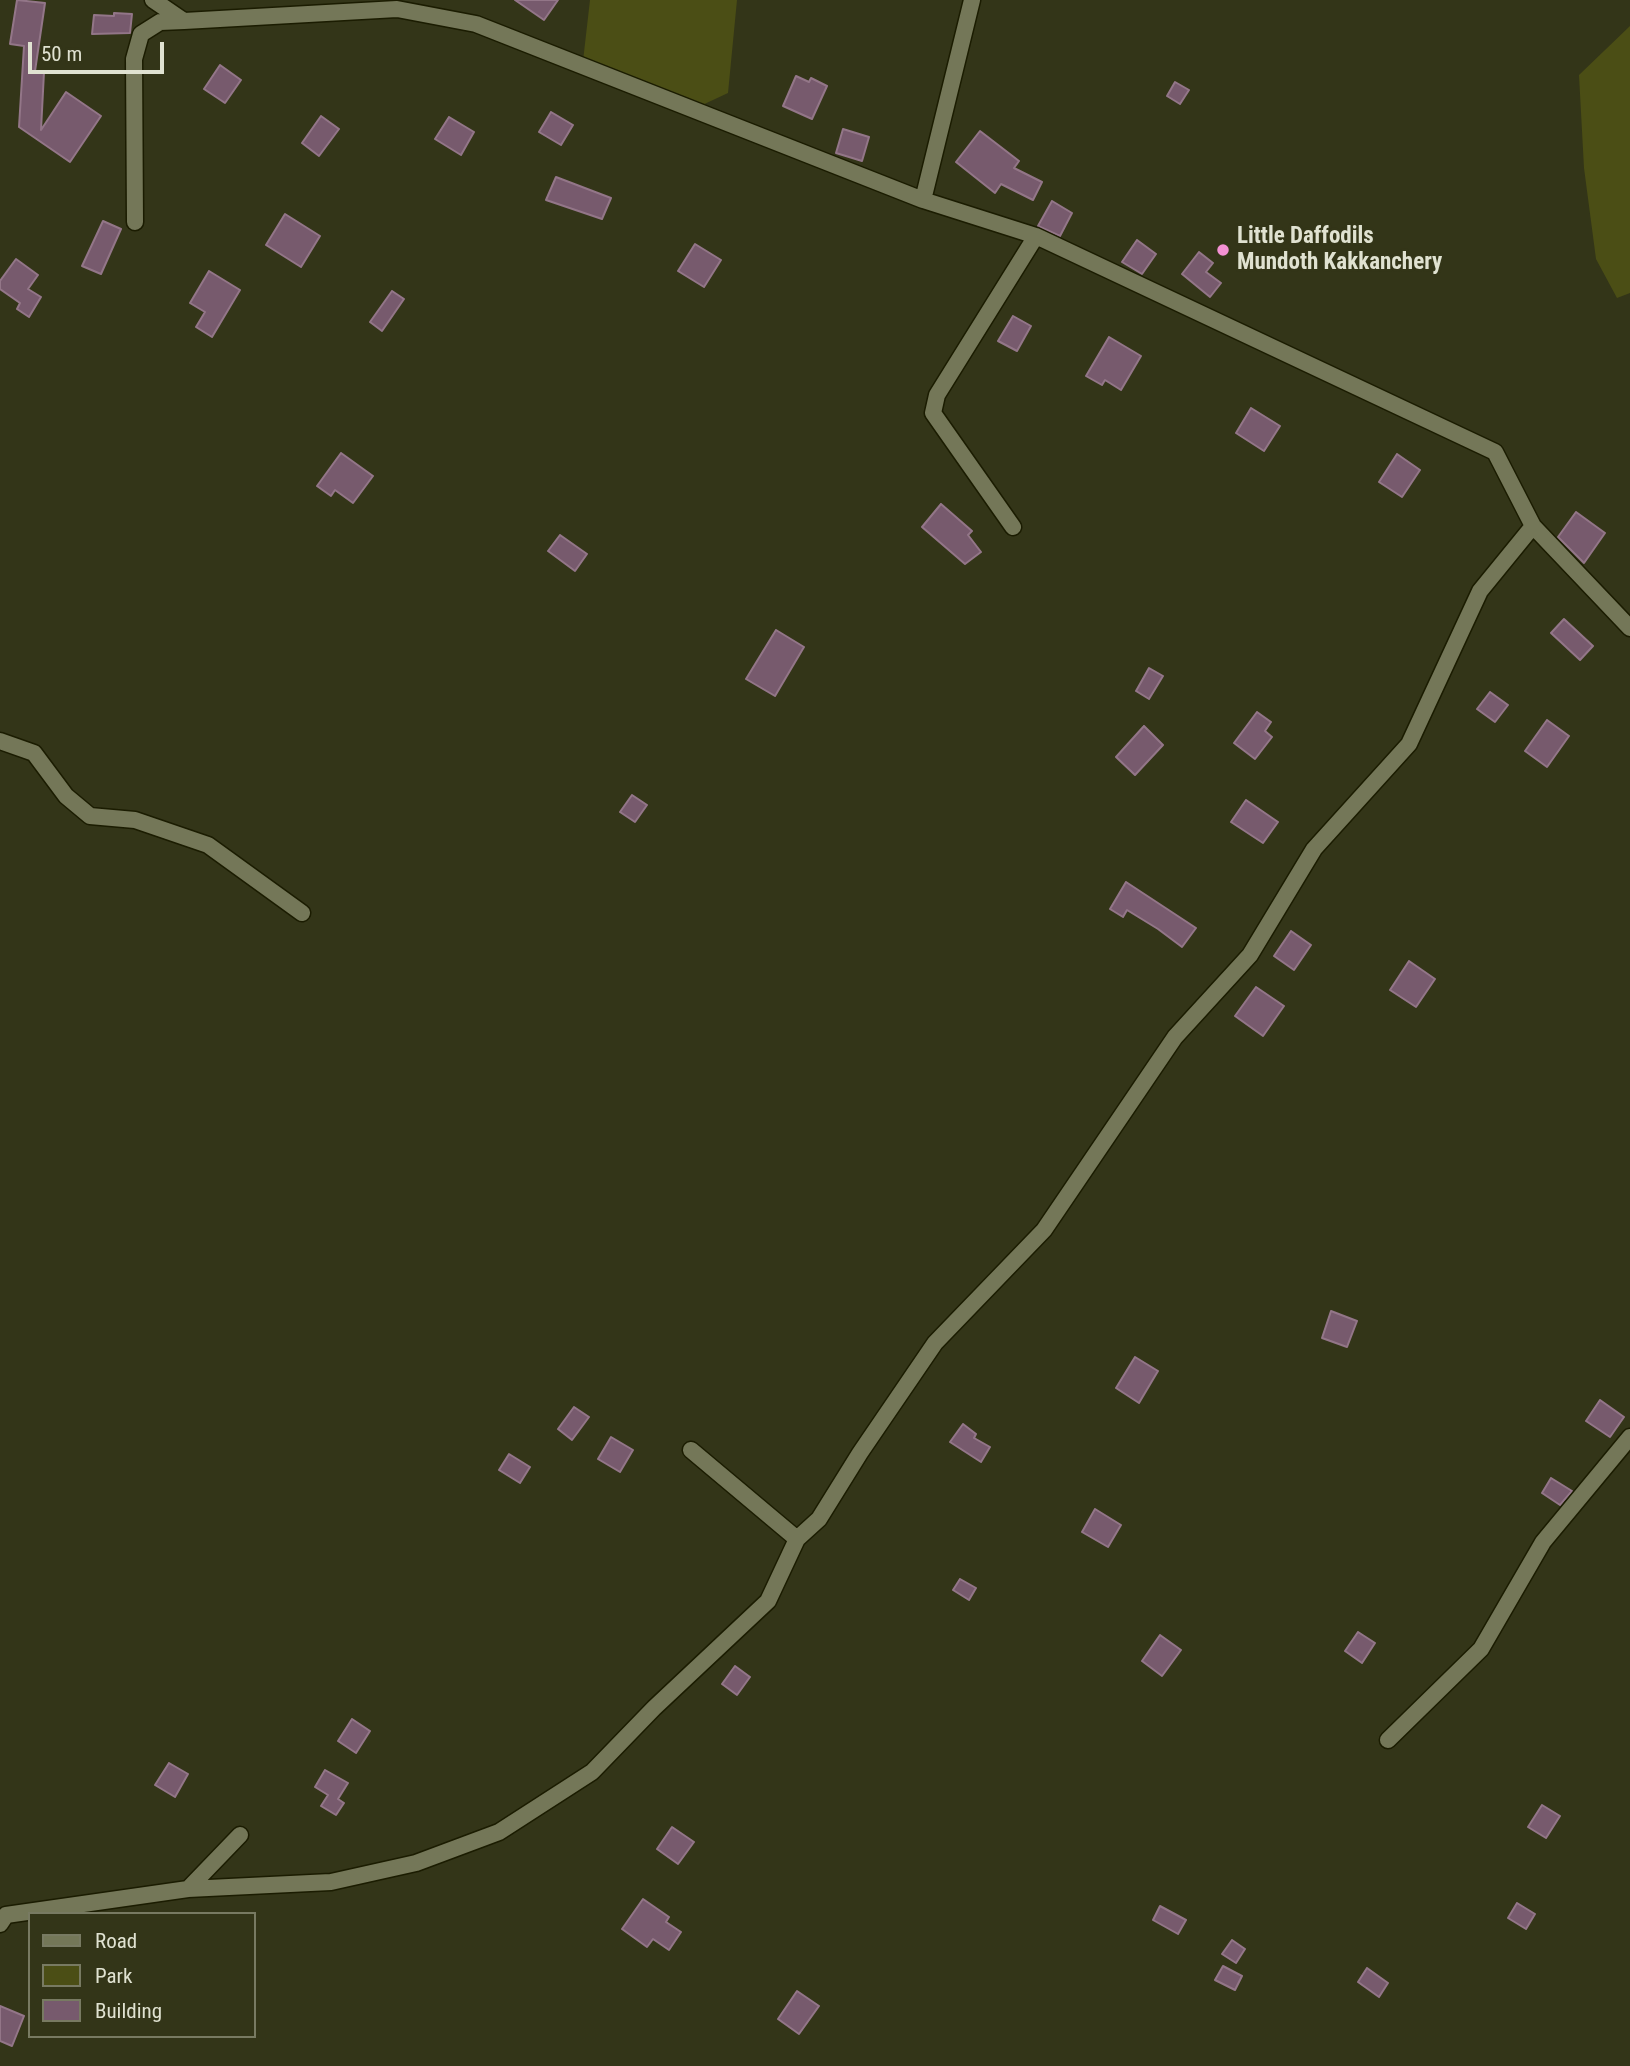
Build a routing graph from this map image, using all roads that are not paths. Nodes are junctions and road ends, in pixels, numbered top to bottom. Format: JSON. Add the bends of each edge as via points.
{"nodes":[{"id":1,"x":153,"y":0,"type":"edge"},
{"id":2,"x":972,"y":0,"type":"edge"},
{"id":3,"x":184,"y":21,"type":"junction"},
{"id":4,"x":923,"y":200,"type":"junction"},
{"id":5,"x":135,"y":222,"type":"dead end"},
{"id":6,"x":1036,"y":236,"type":"junction"},
{"id":7,"x":1534,"y":526,"type":"junction"},
{"id":8,"x":1013,"y":527,"type":"dead end"},
{"id":9,"x":1630,"y":628,"type":"edge"},
{"id":10,"x":0,"y":741,"type":"edge"},
{"id":11,"x":302,"y":913,"type":"dead end"},
{"id":12,"x":1630,"y":1437,"type":"edge"},
{"id":13,"x":691,"y":1450,"type":"dead end"},
{"id":14,"x":797,"y":1539,"type":"junction"},
{"id":15,"x":1388,"y":1741,"type":"dead end"},
{"id":16,"x":240,"y":1835,"type":"dead end"},
{"id":17,"x":188,"y":1889,"type":"junction"},
{"id":18,"x":33,"y":1912,"type":"edge"},
{"id":19,"x":28,"y":1913,"type":"edge"},
{"id":20,"x":0,"y":1924,"type":"edge"}],
"edges":[{"from":1,"to":3,"type":"street"},
{"from":2,"to":4,"type":"street"},
{"from":3,"to":4,"type":"street","via":[[397,9],[476,24]]},
{"from":3,"to":5,"type":"street","via":[[160,22],[141,34],[134,59]]},
{"from":4,"to":6,"type":"street"},
{"from":6,"to":7,"type":"street","via":[[1495,452]]},
{"from":6,"to":8,"type":"street","via":[[937,395],[933,413]]},
{"from":7,"to":9,"type":"street"},
{"from":7,"to":14,"type":"street","via":[[1480,591],[1409,744],[1314,849],[1250,955],[1175,1037],[1044,1230],[935,1343],[819,1519]]},
{"from":10,"to":11,"type":"street","via":[[34,752],[66,796],[90,816],[135,820],[208,845]]},
{"from":12,"to":15,"type":"street","via":[[1543,1542],[1481,1649]]},
{"from":13,"to":14,"type":"street"},
{"from":14,"to":17,"type":"street","via":[[768,1601],[592,1772],[499,1832],[416,1863],[331,1882]]},
{"from":16,"to":17,"type":"street"},
{"from":17,"to":18,"type":"street"},
{"from":19,"to":20,"type":"street","via":[[6,1916]]}]}
